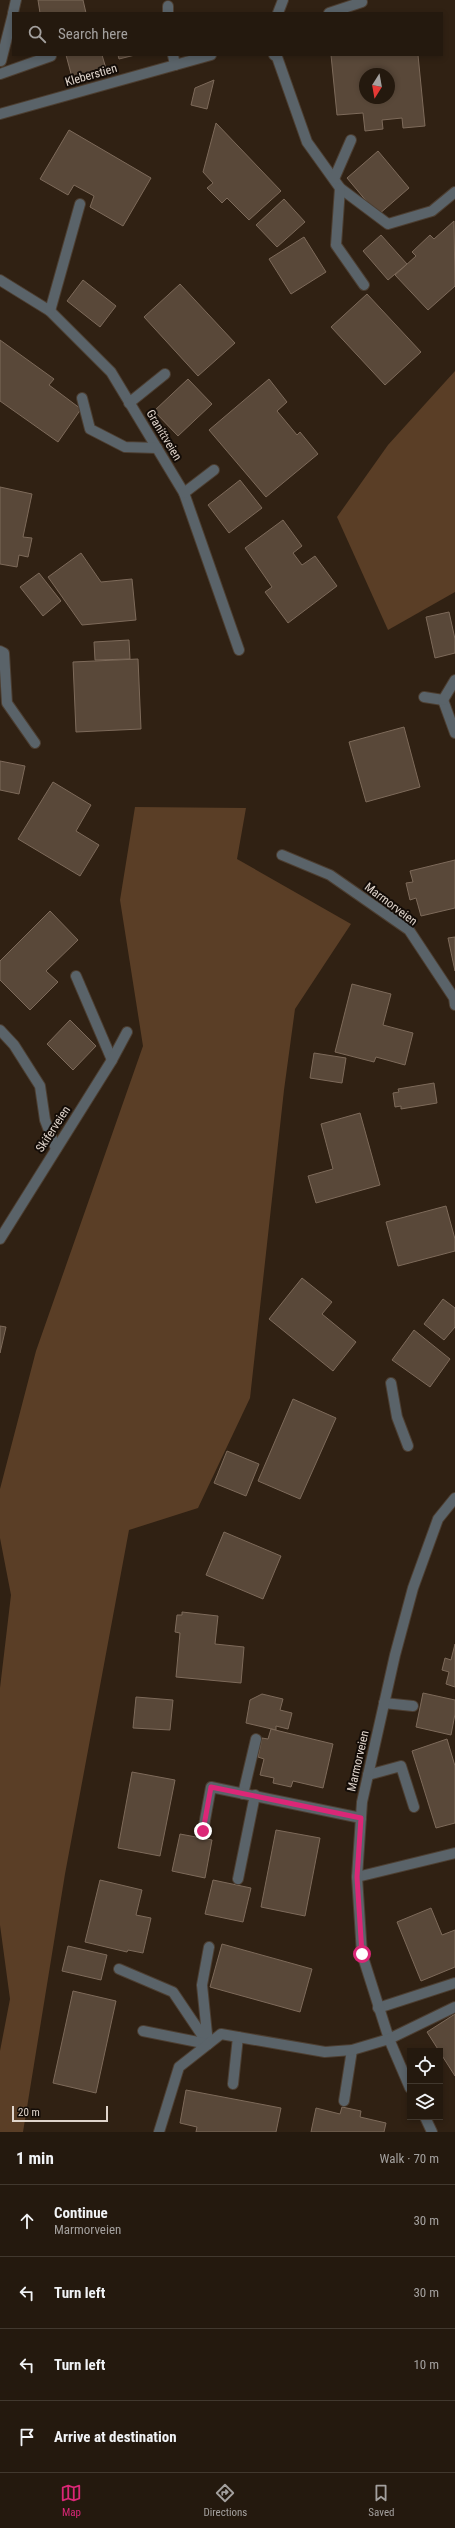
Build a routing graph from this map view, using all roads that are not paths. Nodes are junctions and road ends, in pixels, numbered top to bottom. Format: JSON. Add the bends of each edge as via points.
{"nodes":[{"id":1,"x":16,"y":0,"type":"edge"},
{"id":2,"x":283,"y":0,"type":"edge"},
{"id":3,"x":362,"y":2,"type":"dead end"},
{"id":4,"x":13,"y":12,"type":"edge"},
{"id":5,"x":278,"y":12,"type":"edge"},
{"id":6,"x":332,"y":12,"type":"edge"},
{"id":7,"x":12,"y":18,"type":"edge"},
{"id":8,"x":51,"y":56,"type":"dead end"},
{"id":9,"x":204,"y":56,"type":"edge"},
{"id":10,"x":276,"y":56,"type":"edge"},
{"id":11,"x":174,"y":60,"type":"edge"},
{"id":12,"x":1,"y":61,"type":"edge"},
{"id":13,"x":0,"y":75,"type":"edge"},
{"id":14,"x":0,"y":114,"type":"edge"},
{"id":15,"x":351,"y":140,"type":"dead end"},
{"id":16,"x":334,"y":179,"type":"junction"},
{"id":17,"x":340,"y":188,"type":"junction"},
{"id":18,"x":455,"y":192,"type":"edge"},
{"id":19,"x":80,"y":204,"type":"dead end"},
{"id":20,"x":0,"y":280,"type":"edge"},
{"id":21,"x":364,"y":285,"type":"dead end"},
{"id":22,"x":50,"y":311,"type":"junction"},
{"id":23,"x":165,"y":374,"type":"dead end"},
{"id":24,"x":82,"y":398,"type":"dead end"},
{"id":25,"x":129,"y":403,"type":"junction"},
{"id":26,"x":157,"y":448,"type":"junction"},
{"id":27,"x":214,"y":470,"type":"dead end"},
{"id":28,"x":184,"y":494,"type":"junction"},
{"id":29,"x":239,"y":650,"type":"dead end"},
{"id":30,"x":2,"y":652,"type":"edge"},
{"id":31,"x":455,"y":680,"type":"edge"},
{"id":32,"x":424,"y":697,"type":"dead end"},
{"id":33,"x":443,"y":700,"type":"junction"},
{"id":34,"x":455,"y":733,"type":"edge"},
{"id":35,"x":35,"y":743,"type":"dead end"},
{"id":36,"x":282,"y":855,"type":"dead end"},
{"id":37,"x":76,"y":976,"type":"dead end"},
{"id":38,"x":455,"y":1005,"type":"edge"},
{"id":39,"x":0,"y":1030,"type":"edge"},
{"id":40,"x":127,"y":1032,"type":"dead end"},
{"id":41,"x":112,"y":1060,"type":"junction"},
{"id":42,"x":56,"y":1149,"type":"junction"},
{"id":43,"x":0,"y":1239,"type":"edge"},
{"id":44,"x":391,"y":1383,"type":"dead end"},
{"id":45,"x":408,"y":1446,"type":"dead end"},
{"id":46,"x":455,"y":1498,"type":"edge"},
{"id":47,"x":384,"y":1703,"type":"junction"},
{"id":48,"x":413,"y":1706,"type":"dead end"},
{"id":49,"x":256,"y":1739,"type":"dead end"},
{"id":50,"x":368,"y":1775,"type":"junction"},
{"id":51,"x":244,"y":1794,"type":"junction"},
{"id":52,"x":256,"y":1795,"type":"junction"},
{"id":53,"x":414,"y":1807,"type":"dead end"},
{"id":54,"x":361,"y":1818,"type":"junction"},
{"id":55,"x":203,"y":1831,"type":"dead end"},
{"id":56,"x":455,"y":1853,"type":"edge"},
{"id":57,"x":357,"y":1877,"type":"junction"},
{"id":58,"x":238,"y":1879,"type":"dead end"},
{"id":59,"x":209,"y":1947,"type":"dead end"},
{"id":60,"x":120,"y":1969,"type":"dead end"},
{"id":61,"x":455,"y":1983,"type":"edge"},
{"id":62,"x":455,"y":2007,"type":"edge"},
{"id":63,"x":378,"y":2008,"type":"junction"},
{"id":64,"x":143,"y":2031,"type":"dead end"},
{"id":65,"x":238,"y":2037,"type":"junction"},
{"id":66,"x":389,"y":2039,"type":"junction"},
{"id":67,"x":208,"y":2044,"type":"junction"},
{"id":68,"x":352,"y":2050,"type":"junction"},
{"id":69,"x":234,"y":2084,"type":"dead end"},
{"id":70,"x":408,"y":2084,"type":"edge"},
{"id":71,"x":344,"y":2101,"type":"dead end"},
{"id":72,"x":426,"y":2120,"type":"edge"},
{"id":73,"x":159,"y":2132,"type":"edge"},
{"id":74,"x":432,"y":2132,"type":"edge"}],
"edges":[{"from":1,"to":4,"type":"street"},
{"from":2,"to":5,"type":"street"},
{"from":3,"to":6,"type":"street"},
{"from":7,"to":12,"type":"street"},
{"from":8,"to":13,"type":"street"},
{"from":9,"to":11,"type":"street","name":"Kleberstien"},
{"from":10,"to":16,"type":"street","via":[[307,142]]},
{"from":11,"to":14,"type":"street","name":"Kleberstien"},
{"from":12,"to":13,"type":"street"},
{"from":15,"to":16,"type":"street"},
{"from":16,"to":17,"type":"street"},
{"from":17,"to":18,"type":"street","via":[[388,224],[432,210]]},
{"from":17,"to":21,"type":"street","via":[[336,245]]},
{"from":19,"to":22,"type":"street"},
{"from":20,"to":22,"type":"street","name":"Granittveien"},
{"from":22,"to":25,"type":"street","name":"Granittveien","via":[[111,372]]},
{"from":23,"to":25,"type":"street"},
{"from":24,"to":26,"type":"street","via":[[90,430],[126,447]]},
{"from":25,"to":26,"type":"street","name":"Granittveien"},
{"from":26,"to":28,"type":"street","name":"Granittveien"},
{"from":27,"to":28,"type":"street"},
{"from":28,"to":29,"type":"street","name":"Granittveien"},
{"from":30,"to":35,"type":"street","via":[[6,704]]},
{"from":31,"to":33,"type":"street"},
{"from":32,"to":33,"type":"street"},
{"from":33,"to":34,"type":"street"},
{"from":36,"to":38,"type":"street","name":"Marmorveien","via":[[330,875],[409,930],[454,998]]},
{"from":37,"to":41,"type":"street"},
{"from":39,"to":42,"type":"street","via":[[14,1045],[40,1086],[45,1120]]},
{"from":40,"to":41,"type":"street","name":"Skiferveien"},
{"from":41,"to":42,"type":"street","name":"Skiferveien"},
{"from":42,"to":43,"type":"street","name":"Skiferveien"},
{"from":44,"to":45,"type":"street","via":[[397,1417]]},
{"from":46,"to":47,"type":"street","name":"Marmorveien","via":[[438,1519],[413,1588]]},
{"from":47,"to":48,"type":"street"},
{"from":47,"to":50,"type":"street","name":"Marmorveien"},
{"from":49,"to":51,"type":"street"},
{"from":50,"to":53,"type":"street","via":[[401,1766]]},
{"from":50,"to":54,"type":"street","name":"Marmorveien"},
{"from":51,"to":52,"type":"street"},
{"from":51,"to":55,"type":"street","via":[[211,1787]]},
{"from":52,"to":54,"type":"street"},
{"from":52,"to":58,"type":"street"},
{"from":54,"to":57,"type":"street","name":"Marmorveien"},
{"from":56,"to":57,"type":"street"},
{"from":57,"to":63,"type":"street","name":"Marmorveien","via":[[362,1954]]},
{"from":59,"to":67,"type":"street","via":[[202,1985]]},
{"from":60,"to":67,"type":"street","via":[[173,1992]]},
{"from":61,"to":63,"type":"street"},
{"from":62,"to":66,"type":"street"},
{"from":63,"to":66,"type":"street","name":"Marmorveien"},
{"from":64,"to":67,"type":"street"},
{"from":65,"to":67,"type":"street","via":[[221,2034]]},
{"from":65,"to":68,"type":"street","via":[[325,2052]]},
{"from":65,"to":69,"type":"street"},
{"from":66,"to":68,"type":"street"},
{"from":66,"to":70,"type":"street","name":"Marmorveien"},
{"from":67,"to":73,"type":"street","via":[[179,2067]]},
{"from":68,"to":71,"type":"street"},
{"from":72,"to":74,"type":"street"}]}
